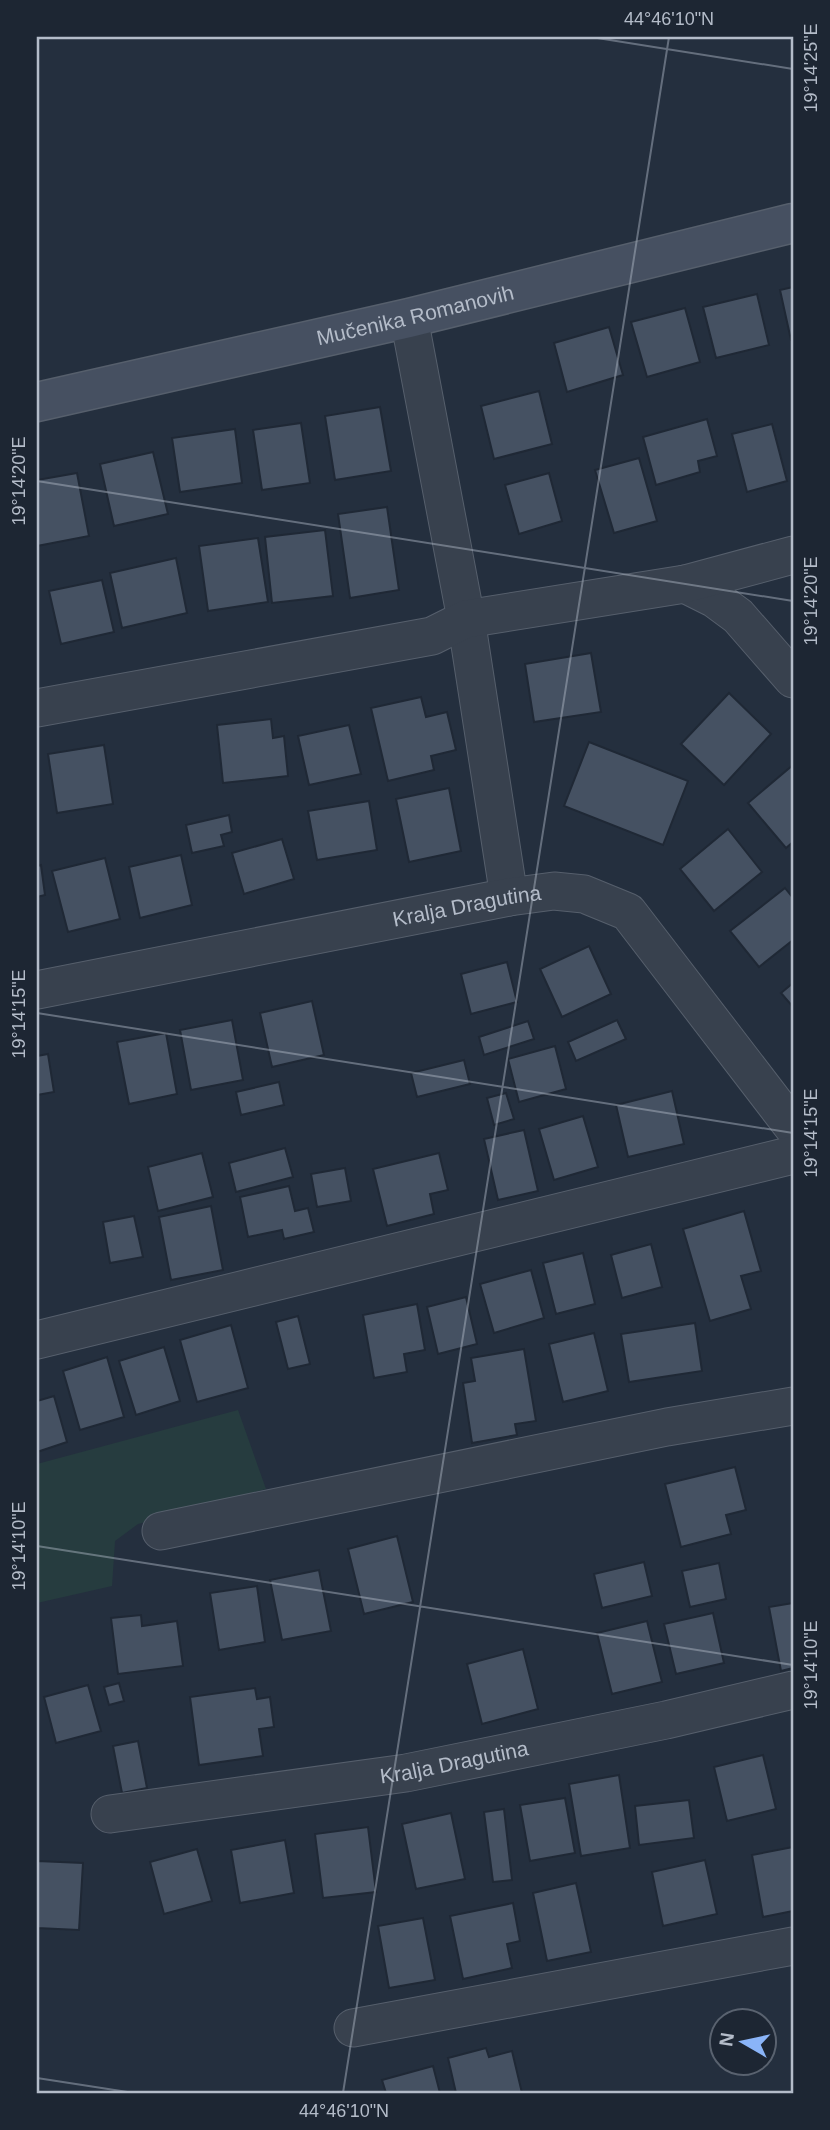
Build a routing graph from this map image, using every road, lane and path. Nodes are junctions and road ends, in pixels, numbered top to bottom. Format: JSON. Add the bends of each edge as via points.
{"nodes":[{"id":1,"x":793,"y":223,"type":"edge"},
{"id":2,"x":409,"y":318,"type":"junction"},
{"id":3,"x":37,"y":402,"type":"edge"},
{"id":4,"x":793,"y":555,"type":"edge"},
{"id":5,"x":685,"y":584,"type":"junction"},
{"id":6,"x":466,"y":619,"type":"junction"},
{"id":7,"x":793,"y":679,"type":"edge"},
{"id":8,"x":37,"y":708,"type":"edge"},
{"id":9,"x":509,"y":897,"type":"junction"},
{"id":10,"x":37,"y":990,"type":"edge"},
{"id":11,"x":793,"y":1127,"type":"edge"},
{"id":12,"x":793,"y":1155,"type":"edge"},
{"id":13,"x":37,"y":1340,"type":"edge"},
{"id":14,"x":793,"y":1406,"type":"edge"},
{"id":15,"x":161,"y":1531,"type":"dead end"},
{"id":16,"x":793,"y":1690,"type":"edge"},
{"id":17,"x":110,"y":1814,"type":"dead end"},
{"id":18,"x":793,"y":1946,"type":"edge"},
{"id":19,"x":354,"y":2028,"type":"dead end"}],
"edges":[{"from":1,"to":2,"type":"street","name":"Mučenika Romanovih"},
{"from":2,"to":3,"type":"street","name":"Mučenika Romanovih"},
{"from":2,"to":6,"type":"street"},
{"from":4,"to":5,"type":"street"},
{"from":5,"to":6,"type":"street"},
{"from":5,"to":7,"type":"street","via":[[738,616]]},
{"from":6,"to":8,"type":"street","via":[[432,636]]},
{"from":6,"to":9,"type":"street"},
{"from":9,"to":10,"type":"street","name":"Kralja Dragutina"},
{"from":9,"to":11,"type":"street","name":"Kralja Dragutina","via":[[554,891],[584,894],[628,912]]},
{"from":12,"to":13,"type":"street"},
{"from":14,"to":15,"type":"street","via":[[667,1427]]},
{"from":16,"to":17,"type":"street","name":"Kralja Dragutina","via":[[406,1773]]},
{"from":18,"to":19,"type":"street"}]}
